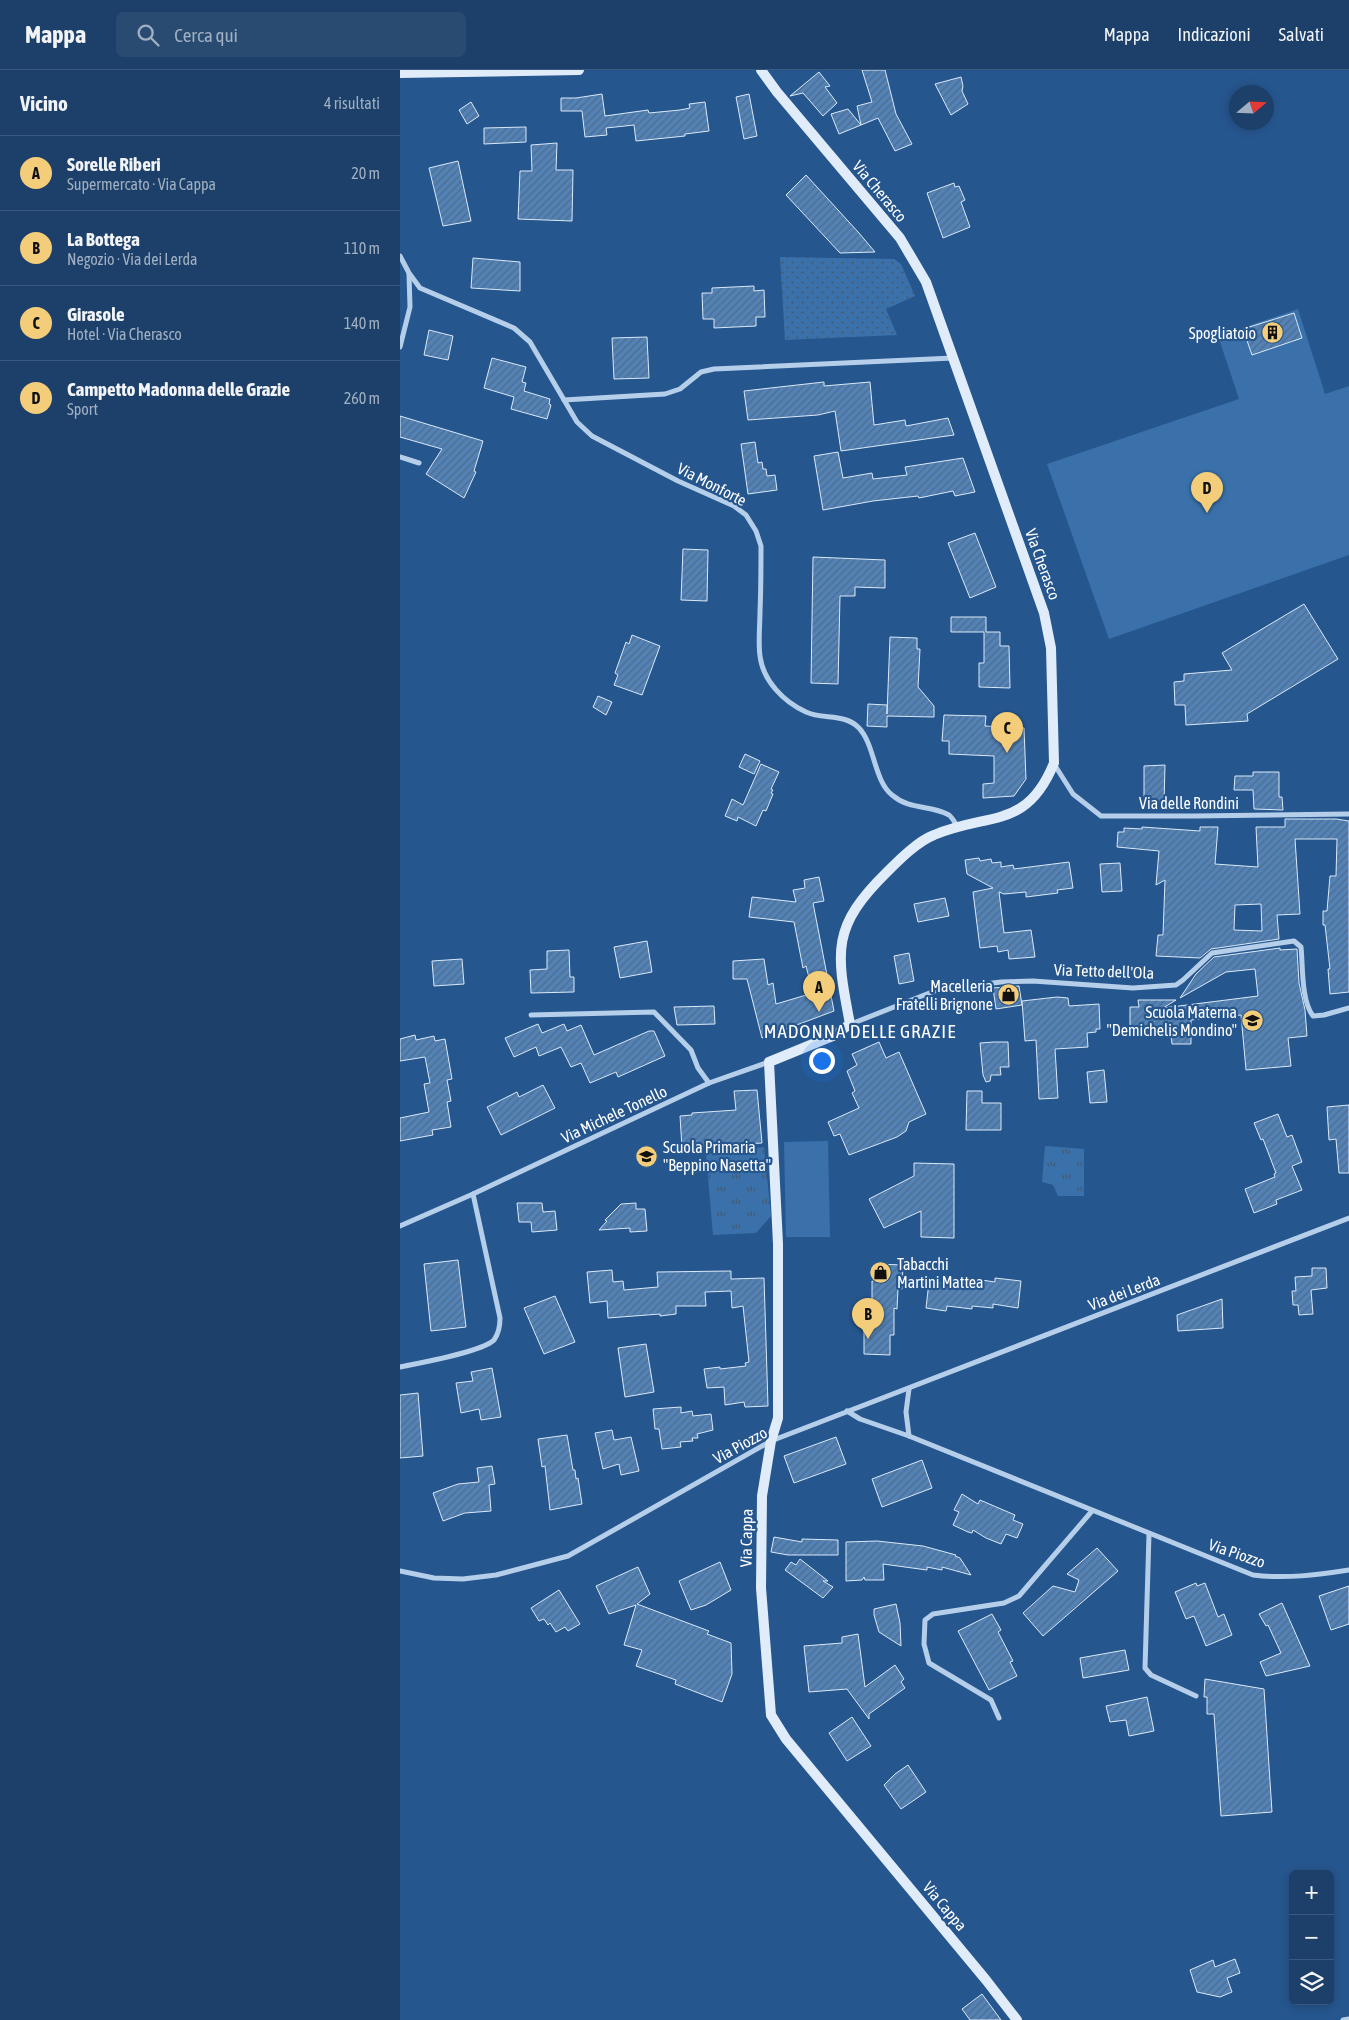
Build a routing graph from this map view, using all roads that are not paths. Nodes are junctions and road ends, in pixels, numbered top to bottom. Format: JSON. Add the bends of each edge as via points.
{"nodes":[{"id":1,"x":579,"y":70,"type":"edge"},
{"id":2,"x":761,"y":70,"type":"edge"},
{"id":3,"x":400,"y":73,"type":"edge"},
{"id":4,"x":400,"y":256,"type":"edge"},
{"id":5,"x":409,"y":273,"type":"junction"},
{"id":6,"x":400,"y":347,"type":"edge"},
{"id":7,"x":953,"y":358,"type":"junction"},
{"id":8,"x":564,"y":400,"type":"junction"},
{"id":9,"x":400,"y":457,"type":"edge"},
{"id":10,"x":419,"y":463,"type":"dead end"},
{"id":11,"x":1054,"y":763,"type":"junction"},
{"id":12,"x":1349,"y":814,"type":"edge"},
{"id":13,"x":958,"y":827,"type":"junction"},
{"id":14,"x":1349,"y":1008,"type":"edge"},
{"id":15,"x":531,"y":1015,"type":"dead end"},
{"id":16,"x":850,"y":1024,"type":"junction"},
{"id":17,"x":769,"y":1062,"type":"junction"},
{"id":18,"x":708,"y":1083,"type":"junction"},
{"id":19,"x":473,"y":1194,"type":"junction"},
{"id":20,"x":1349,"y":1218,"type":"edge"},
{"id":21,"x":400,"y":1226,"type":"edge"},
{"id":22,"x":400,"y":1367,"type":"edge"},
{"id":23,"x":909,"y":1389,"type":"junction"},
{"id":24,"x":847,"y":1411,"type":"junction"},
{"id":25,"x":909,"y":1436,"type":"junction"},
{"id":26,"x":771,"y":1440,"type":"junction"},
{"id":27,"x":1092,"y":1511,"type":"junction"},
{"id":28,"x":1149,"y":1534,"type":"junction"},
{"id":29,"x":1349,"y":1570,"type":"edge"},
{"id":30,"x":400,"y":1571,"type":"edge"},
{"id":31,"x":1196,"y":1696,"type":"dead end"},
{"id":32,"x":1000,"y":1718,"type":"dead end"},
{"id":33,"x":1349,"y":2019,"type":"edge"},
{"id":34,"x":1018,"y":2020,"type":"edge"},
{"id":35,"x":1343,"y":2020,"type":"edge"}],
"edges":[{"from":1,"to":3,"type":"street"},
{"from":2,"to":7,"type":"street","name":"Via Cherasco","via":[[900,238],[926,282]]},
{"from":4,"to":5,"type":"street","name":"Via Monforte"},
{"from":5,"to":6,"type":"street","name":"Via Monforte","via":[[410,306]]},
{"from":5,"to":8,"type":"street","name":"Via Monforte","via":[[420,288],[514,328],[530,342]]},
{"from":7,"to":8,"type":"street","via":[[714,369],[701,372],[680,389],[666,394]]},
{"from":7,"to":11,"type":"street","name":"Via Cherasco","via":[[1044,613],[1051,648]]},
{"from":8,"to":13,"type":"street","name":"Via Monforte","via":[[577,422],[592,436],[746,514],[761,546],[760,657],[775,690],[789,704],[808,713],[852,722],[861,730],[890,794],[906,805],[950,815]]},
{"from":9,"to":10,"type":"street"},
{"from":11,"to":12,"type":"street","name":"Via delle Rondini","via":[[1073,794],[1101,816]]},
{"from":11,"to":13,"type":"street","name":"Via Cherasco","via":[[1042,787],[1022,809],[1002,818]]},
{"from":13,"to":16,"type":"street","name":"Via Cherasco","via":[[932,836],[900,859],[853,910],[844,930],[840,952]]},
{"from":14,"to":16,"type":"street","name":"Via Tetto dell'Ola","via":[[1313,1016],[1306,1000],[1301,946],[1294,942],[1212,953],[1176,984],[1133,988],[1001,982],[937,990]]},
{"from":15,"to":18,"type":"street","via":[[654,1012],[691,1050]]},
{"from":16,"to":17,"type":"street","via":[[835,1036]]},
{"from":17,"to":18,"type":"street","name":"Via Michele Tonello"},
{"from":17,"to":26,"type":"street","name":"Via Cappa","via":[[778,1244],[778,1418]]},
{"from":18,"to":19,"type":"street","name":"Via Michele Tonello"},
{"from":19,"to":21,"type":"street","name":"Via Michele Tonello"},
{"from":19,"to":22,"type":"street","via":[[500,1318],[499,1332],[493,1341],[481,1348]]},
{"from":20,"to":23,"type":"street","name":"Via dei Lerda"},
{"from":23,"to":24,"type":"street","name":"Via dei Lerda"},
{"from":23,"to":25,"type":"street","via":[[906,1412]]},
{"from":24,"to":25,"type":"street","name":"Via Piozzo","via":[[860,1419]]},
{"from":24,"to":26,"type":"street","name":"Via Piozzo"},
{"from":25,"to":27,"type":"street","name":"Via Piozzo"},
{"from":26,"to":30,"type":"street","name":"Via Piozzo","via":[[554,1561],[463,1579],[434,1578]]},
{"from":26,"to":34,"type":"street","name":"Via Cappa","via":[[762,1496],[761,1588],[771,1715],[786,1739]]},
{"from":27,"to":28,"type":"street","name":"Via Piozzo"},
{"from":27,"to":32,"type":"street","via":[[1019,1596],[1004,1603],[933,1614],[925,1620],[924,1644],[929,1663],[991,1700]]},
{"from":28,"to":29,"type":"street","name":"Via Piozzo","via":[[1253,1575],[1273,1578]]},
{"from":28,"to":31,"type":"street","via":[[1145,1668],[1151,1675]]},
{"from":33,"to":35,"type":"street"}]}
